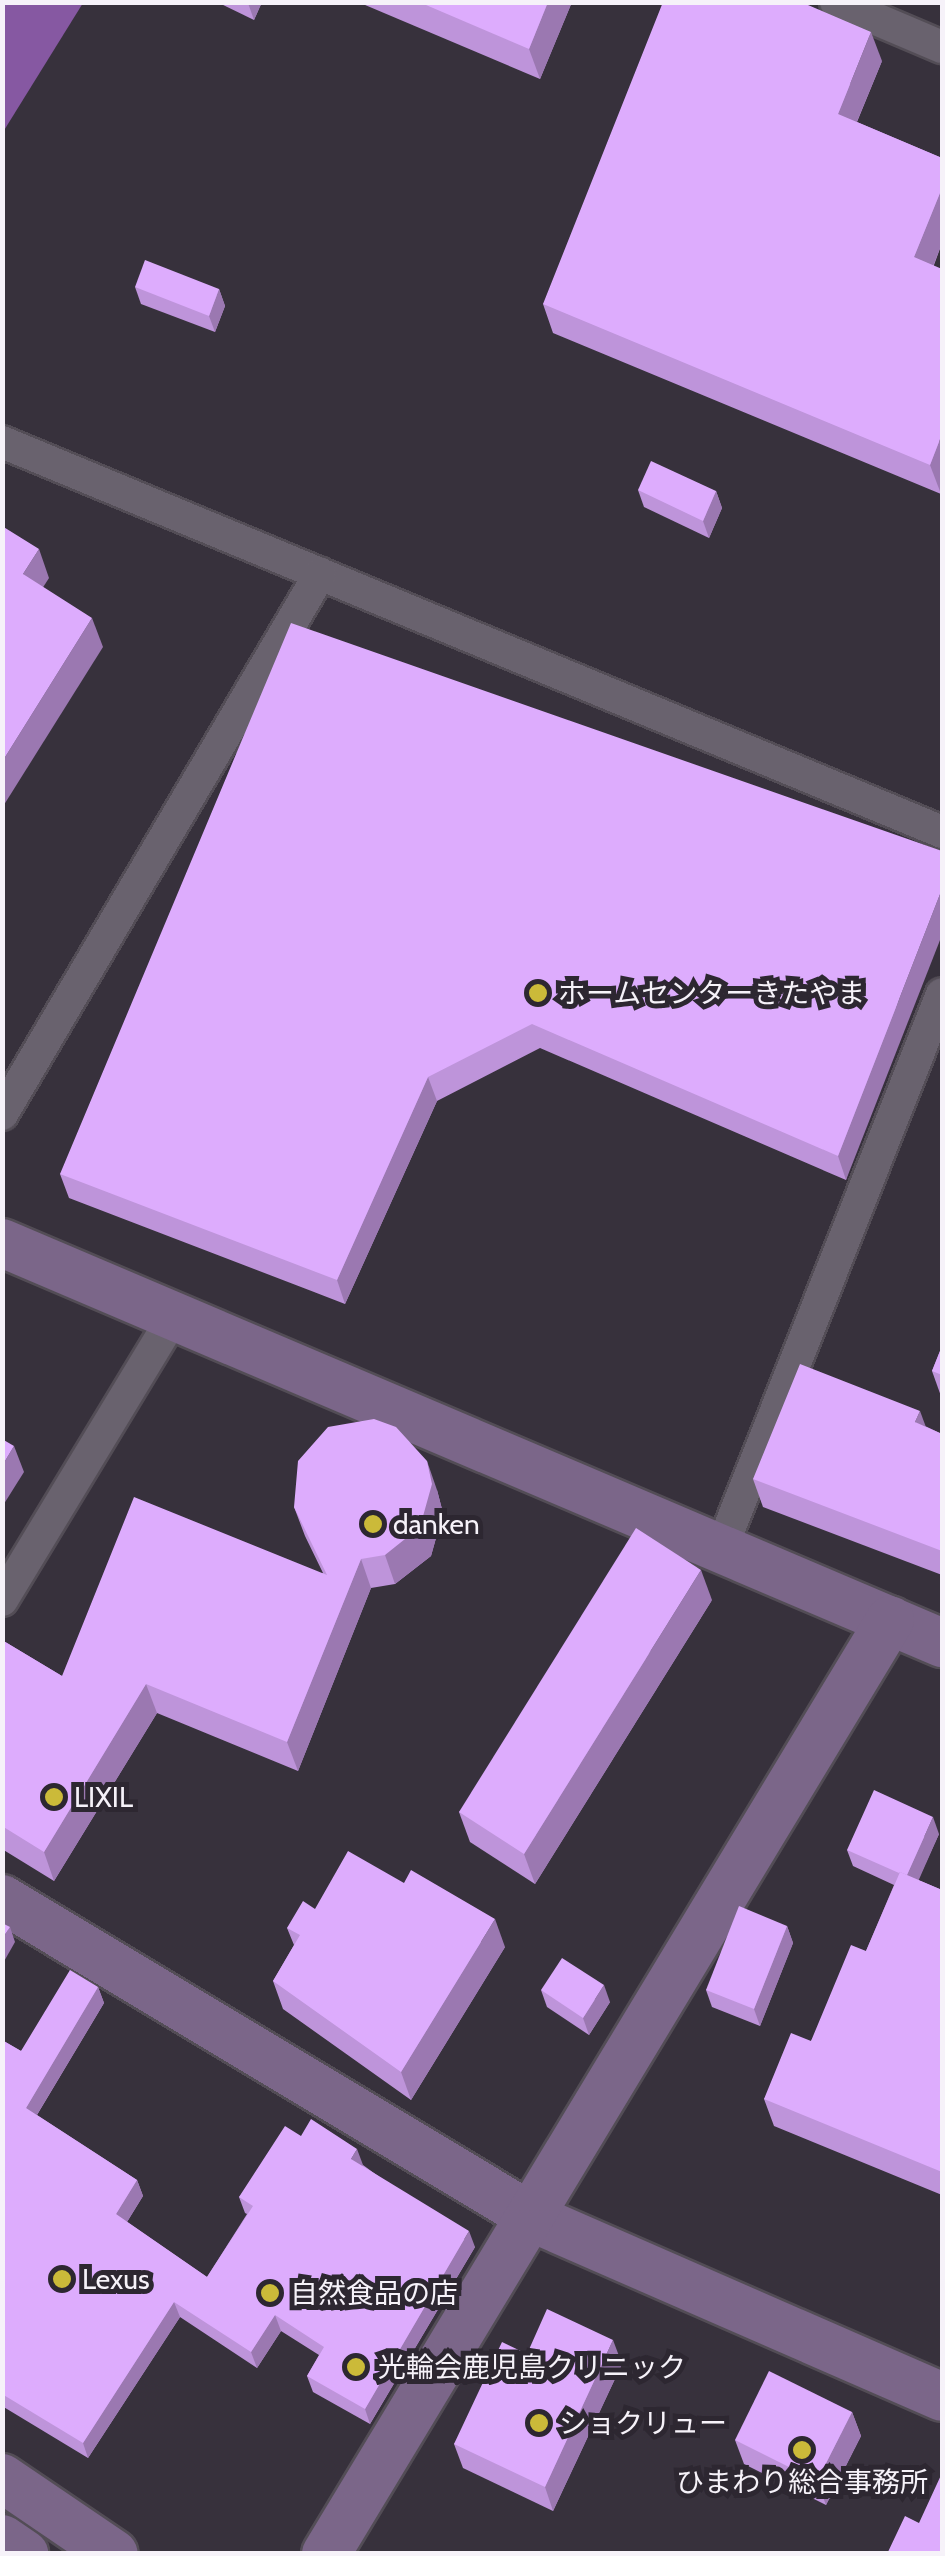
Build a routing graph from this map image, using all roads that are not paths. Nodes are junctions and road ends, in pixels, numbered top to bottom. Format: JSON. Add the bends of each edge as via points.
{"nodes":[{"id":1,"x":836,"y":2,"type":"edge"},
{"id":2,"x":942,"y":47,"type":"edge"},
{"id":3,"x":2,"y":442,"type":"edge"},
{"id":4,"x":320,"y":574,"type":"junction"},
{"id":5,"x":942,"y":832,"type":"edge"},
{"id":6,"x":942,"y":994,"type":"edge"},
{"id":7,"x":2,"y":1114,"type":"edge"},
{"id":8,"x":2,"y":1243,"type":"edge"},
{"id":9,"x":174,"y":1316,"type":"junction"},
{"id":10,"x":720,"y":1548,"type":"junction"},
{"id":11,"x":2,"y":1600,"type":"edge"},
{"id":12,"x":890,"y":1620,"type":"junction"},
{"id":13,"x":942,"y":1643,"type":"edge"},
{"id":14,"x":2,"y":1899,"type":"edge"},
{"id":15,"x":535,"y":2220,"type":"junction"},
{"id":16,"x":942,"y":2397,"type":"edge"},
{"id":17,"x":2,"y":2478,"type":"edge"},
{"id":18,"x":2,"y":2539,"type":"edge"},
{"id":19,"x":24,"y":2554,"type":"edge"},
{"id":20,"x":114,"y":2554,"type":"edge"},
{"id":21,"x":326,"y":2554,"type":"edge"}],
"edges":[{"from":1,"to":2,"type":"street"},
{"from":3,"to":4,"type":"street"},
{"from":4,"to":5,"type":"street"},
{"from":4,"to":7,"type":"street"},
{"from":6,"to":10,"type":"street"},
{"from":8,"to":9,"type":"street"},
{"from":9,"to":10,"type":"street"},
{"from":9,"to":11,"type":"street"},
{"from":10,"to":12,"type":"street"},
{"from":12,"to":13,"type":"street"},
{"from":12,"to":15,"type":"street"},
{"from":14,"to":15,"type":"street"},
{"from":15,"to":16,"type":"street"},
{"from":15,"to":21,"type":"street"},
{"from":17,"to":20,"type":"street"},
{"from":18,"to":19,"type":"street"}]}
